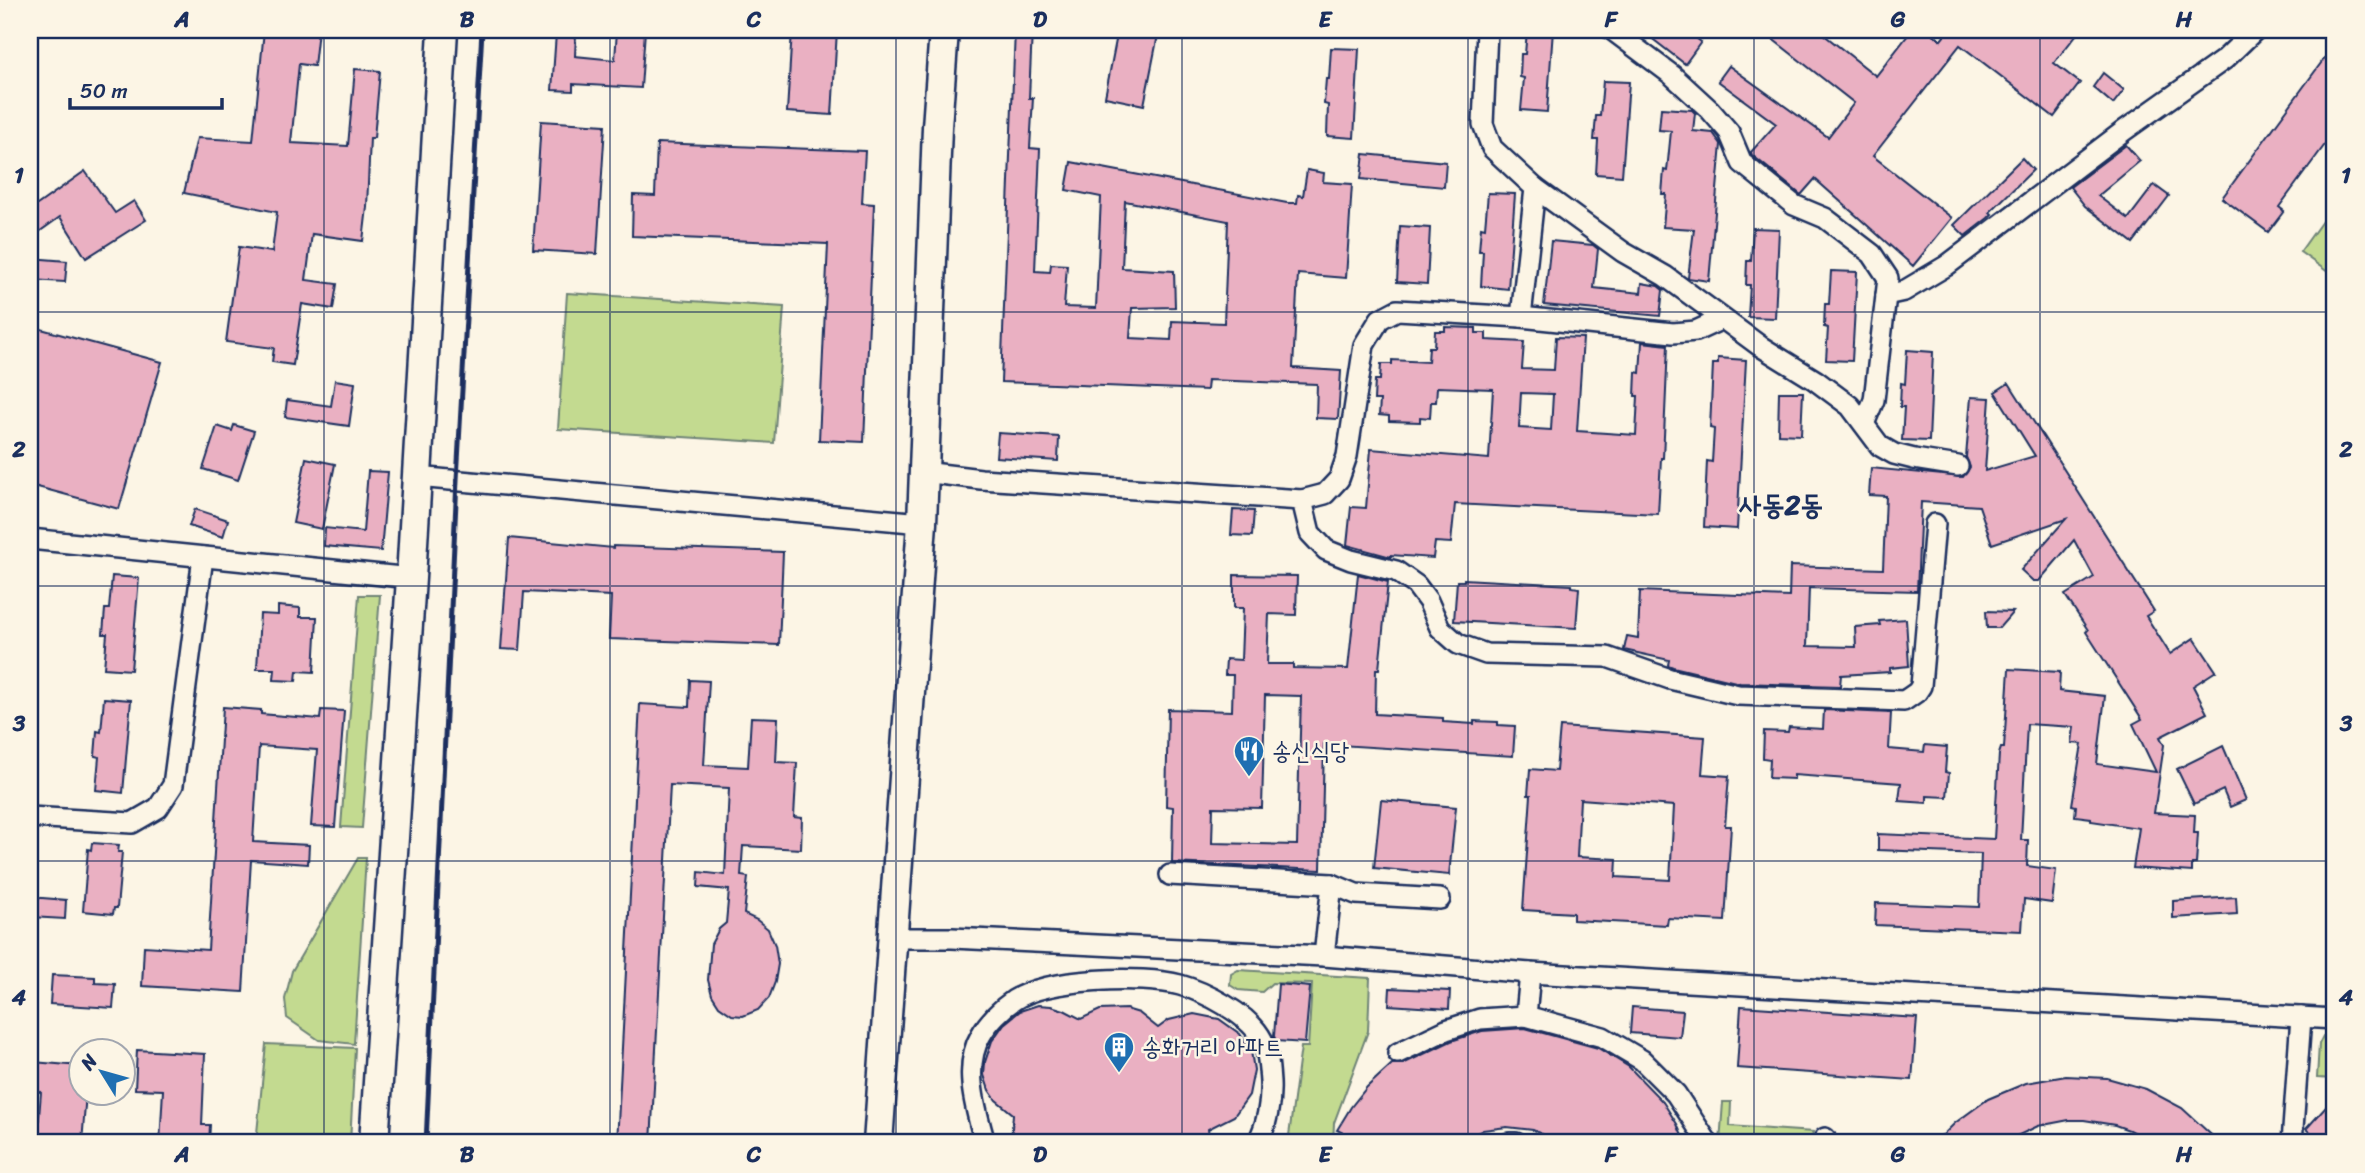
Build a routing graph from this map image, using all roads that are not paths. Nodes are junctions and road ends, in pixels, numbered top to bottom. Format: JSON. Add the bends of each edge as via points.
{"nodes":[{"id":1,"x":443,"y":30,"type":"edge"},
{"id":2,"x":944,"y":30,"type":"edge"},
{"id":3,"x":1487,"y":30,"type":"edge"},
{"id":4,"x":1612,"y":30,"type":"edge"},
{"id":5,"x":2255,"y":30,"type":"edge"},
{"id":6,"x":1535,"y":188,"type":"junction"},
{"id":7,"x":1886,"y":295,"type":"junction"},
{"id":8,"x":1521,"y":317,"type":"junction"},
{"id":9,"x":1722,"y":319,"type":"junction"},
{"id":10,"x":1864,"y":425,"type":"junction"},
{"id":11,"x":1958,"y":466,"type":"dead end"},
{"id":12,"x":923,"y":472,"type":"junction"},
{"id":13,"x":417,"y":477,"type":"junction"},
{"id":14,"x":1302,"y":500,"type":"junction"},
{"id":15,"x":922,"y":523,"type":"junction"},
{"id":16,"x":1935,"y":524,"type":"dead end"},
{"id":17,"x":30,"y":540,"type":"edge"},
{"id":18,"x":203,"y":557,"type":"junction"},
{"id":19,"x":411,"y":578,"type":"junction"},
{"id":20,"x":30,"y":817,"type":"edge"},
{"id":21,"x":1170,"y":875,"type":"dead end"},
{"id":22,"x":1332,"y":884,"type":"junction"},
{"id":23,"x":1440,"y":899,"type":"dead end"},
{"id":24,"x":894,"y":938,"type":"junction"},
{"id":25,"x":1137,"y":947,"type":"junction"},
{"id":26,"x":1324,"y":956,"type":"junction"},
{"id":27,"x":1530,"y":973,"type":"junction"},
{"id":28,"x":1131,"y":981,"type":"junction"},
{"id":29,"x":1526,"y":1016,"type":"junction"},
{"id":30,"x":2301,"y":1017,"type":"junction"},
{"id":31,"x":2335,"y":1019,"type":"edge"},
{"id":32,"x":1398,"y":1054,"type":"dead end"},
{"id":33,"x":374,"y":1143,"type":"edge"},
{"id":34,"x":878,"y":1143,"type":"edge"},
{"id":35,"x":985,"y":1143,"type":"edge"},
{"id":36,"x":1257,"y":1143,"type":"edge"},
{"id":37,"x":1509,"y":1143,"type":"edge"},
{"id":38,"x":1517,"y":1143,"type":"edge"},
{"id":39,"x":1706,"y":1143,"type":"edge"},
{"id":40,"x":2292,"y":1143,"type":"edge"}],
"edges":[{"from":1,"to":13,"type":"main road"},
{"from":2,"to":12,"type":"main road"},
{"from":3,"to":6,"type":"street","via":[[1483,124],[1492,148]]},
{"from":4,"to":7,"type":"street","via":[[1710,110],[1729,132],[1742,163],[1794,205],[1825,218],[1872,254],[1888,278]]},
{"from":5,"to":7,"type":"street","via":[[2225,60],[1947,266],[1904,291]]},
{"from":6,"to":8,"type":"street"},
{"from":6,"to":9,"type":"street"},
{"from":7,"to":10,"type":"street","via":[[1874,400]]},
{"from":8,"to":9,"type":"street","via":[[1673,333],[1696,331]]},
{"from":8,"to":14,"type":"street","via":[[1397,310],[1380,319],[1364,345],[1347,456],[1339,479],[1325,494]]},
{"from":9,"to":10,"type":"street","via":[[1833,393]]},
{"from":10,"to":11,"type":"street","via":[[1880,446],[1894,454]]},
{"from":12,"to":14,"type":"street"},
{"from":12,"to":15,"type":"main road"},
{"from":13,"to":15,"type":"street"},
{"from":13,"to":19,"type":"main road"},
{"from":14,"to":16,"type":"street","via":[[1310,533],[1326,550],[1396,571],[1416,585],[1440,628],[1458,644],[1486,654],[1607,657],[1670,679],[1738,695],[1903,701],[1917,692]]},
{"from":15,"to":24,"type":"main road"},
{"from":17,"to":18,"type":"street"},
{"from":18,"to":19,"type":"street"},
{"from":18,"to":20,"type":"street","via":[[173,785],[158,808],[132,823]]},
{"from":19,"to":33,"type":"main road"},
{"from":21,"to":22,"type":"street"},
{"from":22,"to":23,"type":"street","via":[[1356,894]]},
{"from":22,"to":26,"type":"street"},
{"from":24,"to":25,"type":"street"},
{"from":24,"to":34,"type":"main road"},
{"from":25,"to":26,"type":"street"},
{"from":25,"to":28,"type":"street"},
{"from":26,"to":27,"type":"street"},
{"from":27,"to":29,"type":"street"},
{"from":27,"to":30,"type":"street"},
{"from":28,"to":35,"type":"street","via":[[1081,981],[1041,989],[1014,1000],[996,1016],[980,1036],[972,1062],[972,1088]]},
{"from":28,"to":36,"type":"street","via":[[1178,985],[1211,996],[1260,1036],[1269,1063],[1271,1096]]},
{"from":29,"to":32,"type":"street","via":[[1480,1019]]},
{"from":29,"to":39,"type":"street","via":[[1603,1038],[1642,1060],[1676,1094]]},
{"from":30,"to":31,"type":"street"},
{"from":30,"to":40,"type":"street"},
{"from":37,"to":38,"type":"street"}]}
